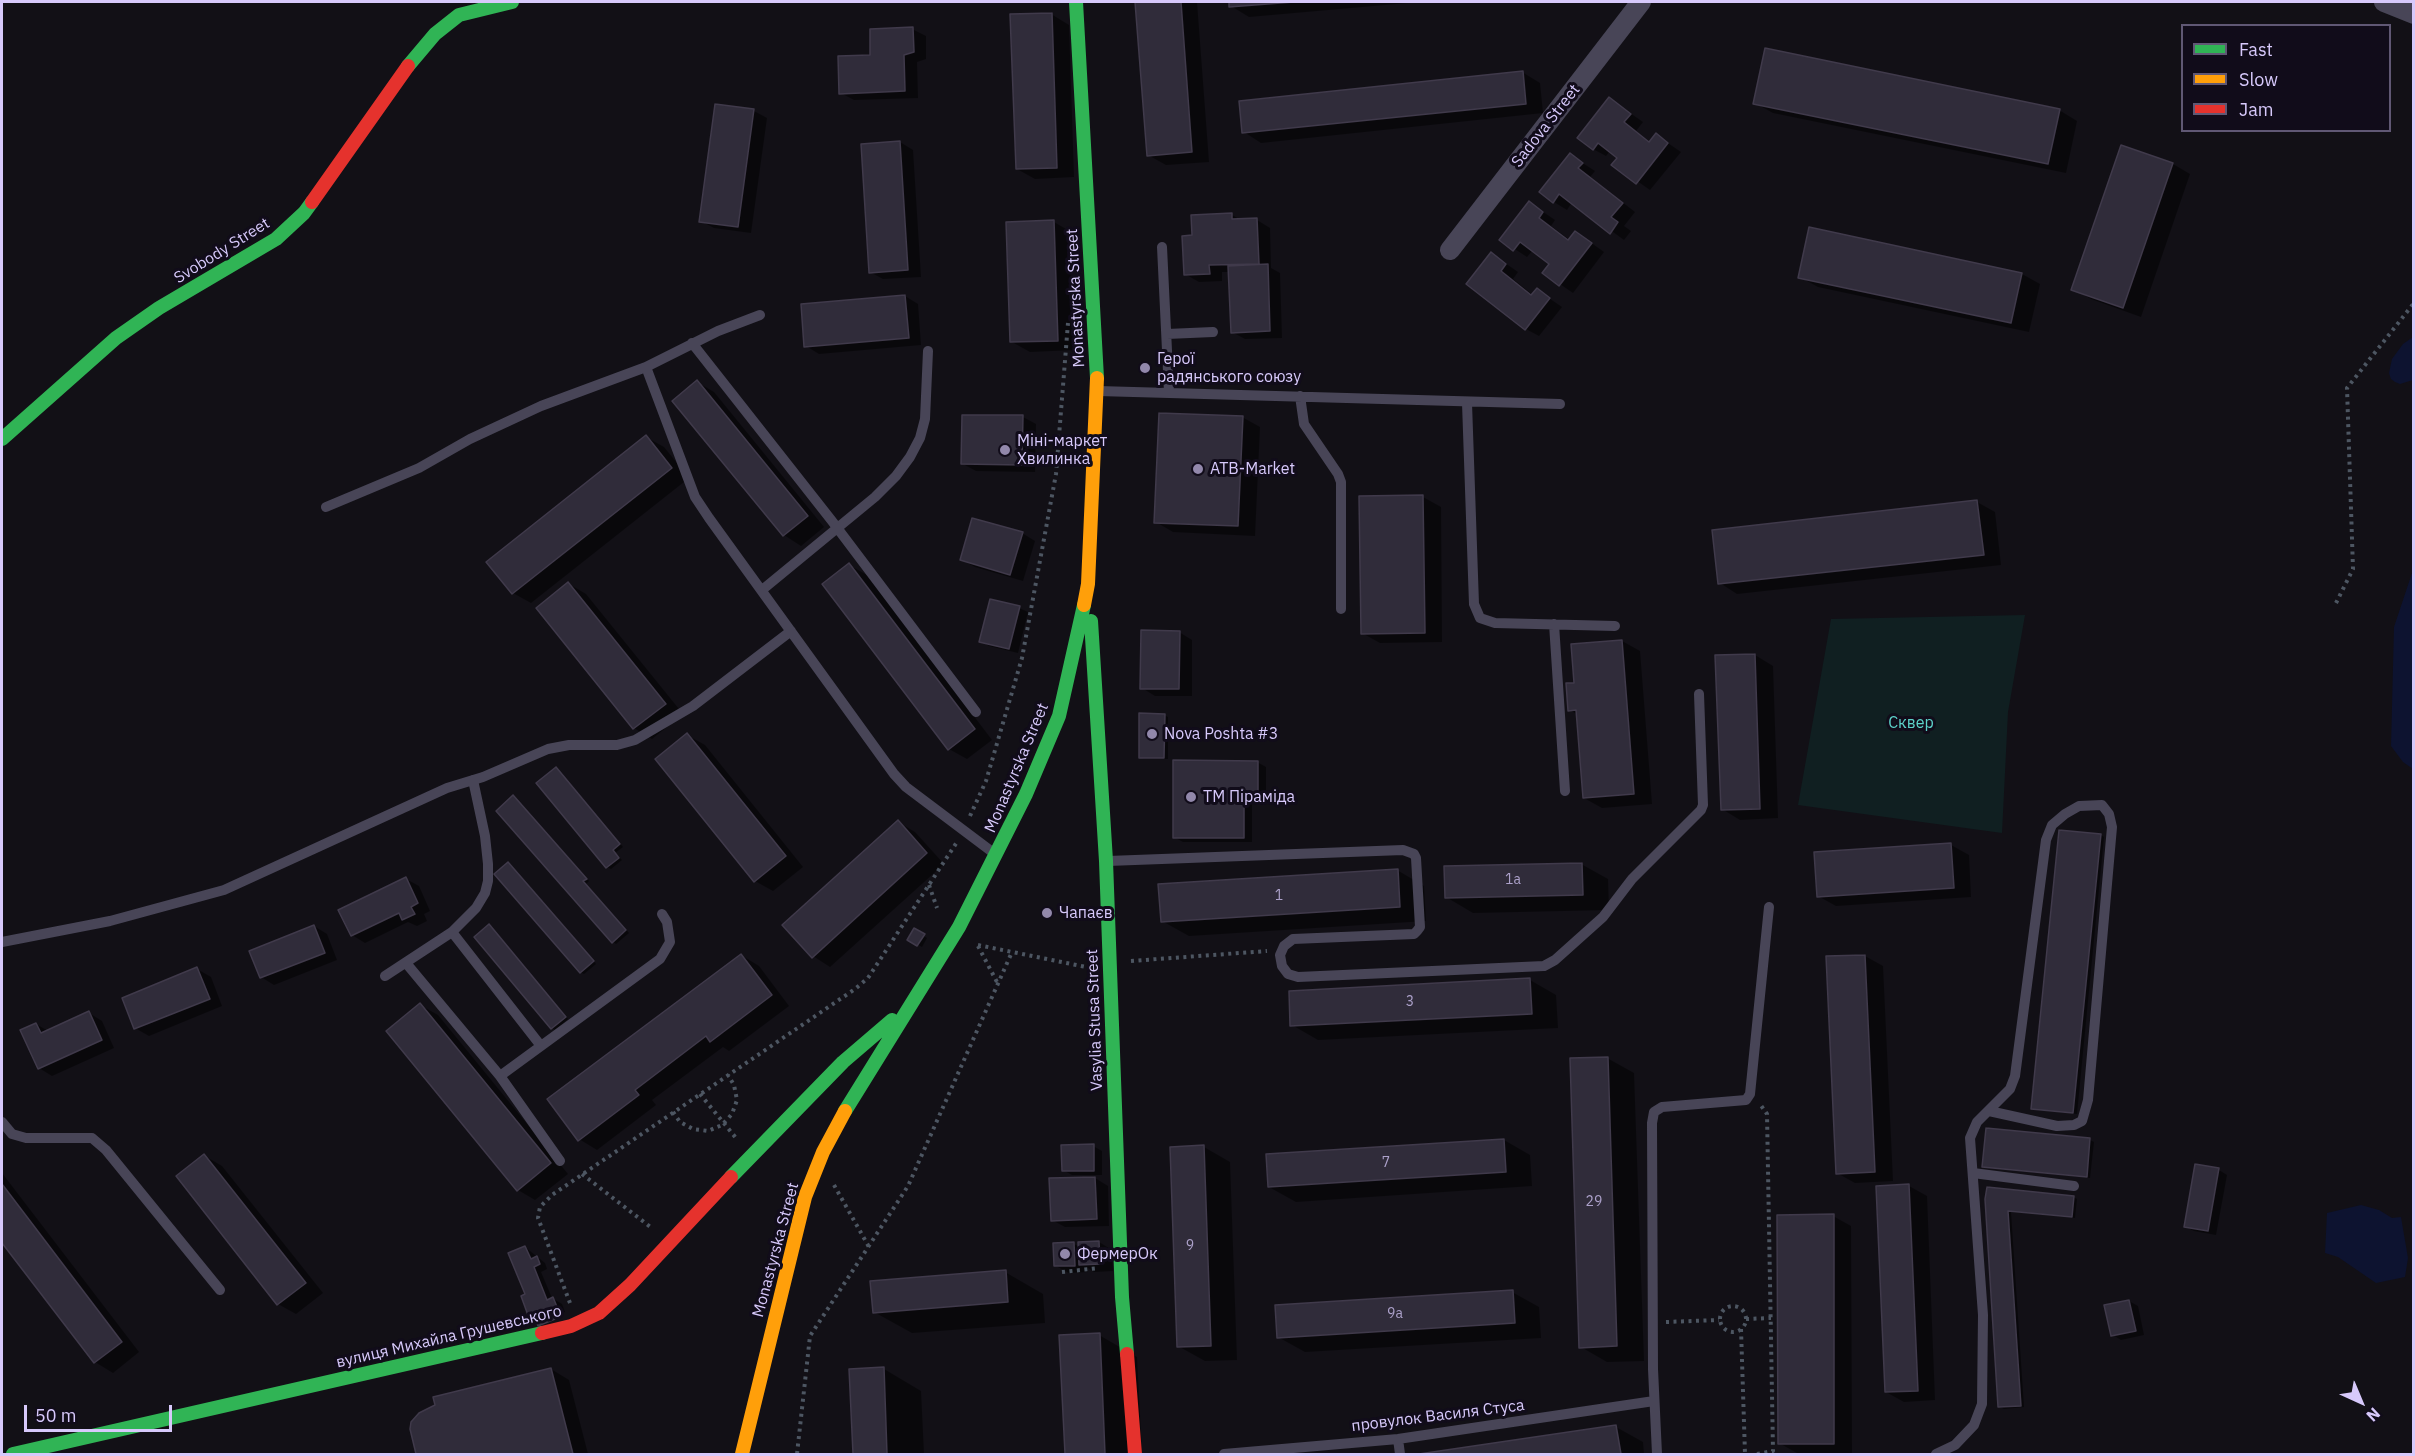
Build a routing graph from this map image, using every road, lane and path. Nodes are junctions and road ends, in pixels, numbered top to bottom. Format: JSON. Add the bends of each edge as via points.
{"nodes":[{"id":1,"x":512,"y":2,"type":"edge"},
{"id":2,"x":1076,"y":2,"type":"edge"},
{"id":3,"x":1641,"y":2,"type":"edge"},
{"id":4,"x":2384,"y":2,"type":"edge"},
{"id":5,"x":2414,"y":14,"type":"edge"},
{"id":6,"x":1162,"y":247,"type":"dead end"},
{"id":7,"x":1450,"y":250,"type":"dead end"},
{"id":8,"x":2414,"y":303,"type":"edge"},
{"id":9,"x":760,"y":315,"type":"dead end"},
{"id":10,"x":1068,"y":316,"type":"dead end"},
{"id":11,"x":1213,"y":332,"type":"dead end"},
{"id":12,"x":1167,"y":334,"type":"junction"},
{"id":13,"x":692,"y":343,"type":"junction"},
{"id":14,"x":928,"y":351,"type":"dead end"},
{"id":15,"x":646,"y":367,"type":"junction"},
{"id":16,"x":1097,"y":391,"type":"junction"},
{"id":17,"x":1169,"y":392,"type":"junction"},
{"id":18,"x":1300,"y":396,"type":"junction"},
{"id":19,"x":1467,"y":403,"type":"junction"},
{"id":20,"x":1560,"y":404,"type":"dead end"},
{"id":21,"x":2,"y":439,"type":"edge"},
{"id":22,"x":326,"y":507,"type":"dead end"},
{"id":23,"x":837,"y":528,"type":"junction"},
{"id":24,"x":1088,"y":584,"type":"junction"},
{"id":25,"x":762,"y":590,"type":"junction"},
{"id":26,"x":2336,"y":603,"type":"dead end"},
{"id":27,"x":1341,"y":609,"type":"dead end"},
{"id":28,"x":1554,"y":624,"type":"junction"},
{"id":29,"x":1615,"y":626,"type":"dead end"},
{"id":30,"x":791,"y":631,"type":"junction"},
{"id":31,"x":1699,"y":694,"type":"dead end"},
{"id":32,"x":976,"y":712,"type":"dead end"},
{"id":33,"x":473,"y":780,"type":"junction"},
{"id":34,"x":1565,"y":791,"type":"dead end"},
{"id":35,"x":964,"y":830,"type":"junction"},
{"id":36,"x":997,"y":855,"type":"junction"},
{"id":37,"x":1106,"y":861,"type":"junction"},
{"id":38,"x":929,"y":885,"type":"junction"},
{"id":39,"x":1769,"y":907,"type":"dead end"},
{"id":40,"x":937,"y":908,"type":"dead end"},
{"id":41,"x":662,"y":914,"type":"dead end"},
{"id":42,"x":452,"y":932,"type":"junction"},
{"id":43,"x":2,"y":942,"type":"edge"},
{"id":44,"x":1282,"y":950,"type":"junction"},
{"id":45,"x":1012,"y":952,"type":"junction"},
{"id":46,"x":406,"y":963,"type":"junction"},
{"id":47,"x":1110,"y":968,"type":"junction"},
{"id":48,"x":385,"y":976,"type":"dead end"},
{"id":49,"x":998,"y":984,"type":"junction"},
{"id":50,"x":915,"y":1001,"type":"junction"},
{"id":51,"x":541,"y":1046,"type":"junction"},
{"id":52,"x":728,"y":1075,"type":"junction"},
{"id":53,"x":500,"y":1076,"type":"junction"},
{"id":54,"x":700,"y":1094,"type":"junction"},
{"id":55,"x":1750,"y":1094,"type":"junction"},
{"id":56,"x":1989,"y":1111,"type":"junction"},
{"id":57,"x":673,"y":1113,"type":"junction"},
{"id":58,"x":2,"y":1122,"type":"edge"},
{"id":59,"x":724,"y":1124,"type":"junction"},
{"id":60,"x":750,"y":1156,"type":"junction"},
{"id":61,"x":560,"y":1161,"type":"dead end"},
{"id":62,"x":1972,"y":1173,"type":"junction"},
{"id":63,"x":582,"y":1174,"type":"junction"},
{"id":64,"x":834,"y":1184,"type":"dead end"},
{"id":65,"x":2074,"y":1186,"type":"dead end"},
{"id":66,"x":1119,"y":1241,"type":"junction"},
{"id":67,"x":671,"y":1242,"type":"junction"},
{"id":68,"x":869,"y":1247,"type":"junction"},
{"id":69,"x":1062,"y":1272,"type":"dead end"},
{"id":70,"x":220,"y":1290,"type":"dead end"},
{"id":71,"x":1771,"y":1318,"type":"junction"},
{"id":72,"x":1746,"y":1319,"type":"junction"},
{"id":73,"x":1719,"y":1320,"type":"junction"},
{"id":74,"x":577,"y":1323,"type":"junction"},
{"id":75,"x":1653,"y":1323,"type":"junction"},
{"id":76,"x":1741,"y":1329,"type":"junction"},
{"id":77,"x":1654,"y":1401,"type":"junction"},
{"id":78,"x":1398,"y":1439,"type":"junction"},
{"id":79,"x":742,"y":1454,"type":"edge"},
{"id":80,"x":13,"y":1455,"type":"edge"},
{"id":81,"x":796,"y":1455,"type":"edge"},
{"id":82,"x":1135,"y":1455,"type":"edge"},
{"id":83,"x":1224,"y":1455,"type":"edge"},
{"id":84,"x":1400,"y":1455,"type":"edge"},
{"id":85,"x":1657,"y":1455,"type":"edge"},
{"id":86,"x":1744,"y":1455,"type":"edge"},
{"id":87,"x":1757,"y":1455,"type":"edge"},
{"id":88,"x":1936,"y":1455,"type":"edge"}],
"edges":[{"from":1,"to":21,"type":"street","name":"Svobody Street","via":[[459,15],[435,34],[406,68],[304,213],[276,239],[116,338]]},
{"from":2,"to":16,"type":"street","name":"Monastyrska Street"},
{"from":3,"to":7,"type":"street","name":"Sadova Street"},
{"from":4,"to":5,"type":"street"},
{"from":6,"to":12,"type":"lane"},
{"from":8,"to":26,"type":"path","via":[[2347,388],[2353,569]]},
{"from":9,"to":13,"type":"lane"},
{"from":10,"to":35,"type":"path","via":[[1056,474],[1022,658],[986,781]]},
{"from":11,"to":12,"type":"lane"},
{"from":12,"to":17,"type":"lane"},
{"from":13,"to":15,"type":"lane"},
{"from":13,"to":23,"type":"lane"},
{"from":14,"to":23,"type":"lane","via":[[925,419],[920,438],[889,483]]},
{"from":15,"to":22,"type":"lane","via":[[541,406],[419,468]]},
{"from":15,"to":25,"type":"lane","via":[[695,497]]},
{"from":16,"to":17,"type":"lane"},
{"from":16,"to":24,"type":"street","name":"Monastyrska Street"},
{"from":17,"to":18,"type":"lane"},
{"from":18,"to":19,"type":"lane"},
{"from":18,"to":27,"type":"lane","via":[[1304,424],[1341,482]]},
{"from":19,"to":20,"type":"lane"},
{"from":19,"to":28,"type":"lane","via":[[1476,611],[1480,618],[1495,623]]},
{"from":23,"to":25,"type":"lane"},
{"from":23,"to":32,"type":"lane"},
{"from":24,"to":36,"type":"street","name":"Monastyrska Street","via":[[1059,716]]},
{"from":24,"to":37,"type":"street","name":"Vasylia Stusa Street"},
{"from":25,"to":30,"type":"lane"},
{"from":28,"to":29,"type":"lane"},
{"from":28,"to":34,"type":"lane"},
{"from":30,"to":33,"type":"lane","via":[[693,706],[635,740],[617,745],[548,749]]},
{"from":30,"to":35,"type":"lane","via":[[894,774]]},
{"from":31,"to":44,"type":"lane","via":[[1701,810],[1632,879],[1603,917],[1555,960],[1544,966],[1298,977],[1288,974],[1282,966]]},
{"from":33,"to":42,"type":"lane","via":[[485,836],[488,881],[476,908]]},
{"from":33,"to":43,"type":"lane","via":[[447,788],[224,890],[110,921]]},
{"from":35,"to":36,"type":"lane"},
{"from":35,"to":38,"type":"path"},
{"from":36,"to":50,"type":"street","name":"Monastyrska Street"},
{"from":37,"to":44,"type":"lane","via":[[1403,850],[1416,858],[1420,927],[1414,934],[1298,939],[1288,942]]},
{"from":37,"to":47,"type":"street","name":"Vasylia Stusa Street"},
{"from":38,"to":40,"type":"path"},
{"from":38,"to":52,"type":"path","via":[[868,978]]},
{"from":39,"to":55,"type":"lane"},
{"from":41,"to":51,"type":"lane","via":[[670,942],[660,959]]},
{"from":42,"to":46,"type":"lane"},
{"from":42,"to":51,"type":"lane"},
{"from":44,"to":47,"type":"path"},
{"from":45,"to":47,"type":"path"},
{"from":45,"to":49,"type":"path"},
{"from":45,"to":49,"type":"path","via":[[978,945]]},
{"from":46,"to":48,"type":"lane"},
{"from":46,"to":53,"type":"lane"},
{"from":47,"to":66,"type":"street","name":"Vasylia Stusa Street"},
{"from":49,"to":68,"type":"path","via":[[908,1186]]},
{"from":50,"to":60,"type":"street","name":"вулиця Михайла Грушевського","via":[[843,1062]]},
{"from":50,"to":79,"type":"street","name":"Monastyrska Street","via":[[851,1101],[823,1152],[805,1197]]},
{"from":51,"to":53,"type":"lane"},
{"from":52,"to":54,"type":"path"},
{"from":52,"to":59,"type":"path","via":[[737,1100]]},
{"from":53,"to":61,"type":"lane"},
{"from":54,"to":57,"type":"path"},
{"from":54,"to":59,"type":"path"},
{"from":55,"to":71,"type":"path","via":[[1767,1114]]},
{"from":55,"to":75,"type":"lane","via":[[1746,1100],[1662,1107],[1654,1112],[1650,1138]]},
{"from":56,"to":56,"type":"lane","via":[[2057,1126],[2082,1121],[2088,1100],[2112,827],[2102,805],[2079,806],[2065,813],[2052,825],[2046,840],[2015,1076],[2010,1089]]},
{"from":56,"to":62,"type":"lane","via":[[1977,1122],[1970,1138]]},
{"from":57,"to":59,"type":"path","via":[[693,1130],[708,1131]]},
{"from":57,"to":63,"type":"path"},
{"from":58,"to":70,"type":"lane","via":[[12,1134],[26,1138],[92,1138]]},
{"from":59,"to":60,"type":"path"},
{"from":60,"to":67,"type":"street","name":"вулиця Михайла Грушевського"},
{"from":62,"to":65,"type":"lane"},
{"from":62,"to":88,"type":"lane","via":[[1983,1315],[1982,1404],[1974,1425],[1955,1445]]},
{"from":63,"to":67,"type":"path"},
{"from":63,"to":74,"type":"path","via":[[552,1195],[540,1207],[538,1218]]},
{"from":64,"to":68,"type":"path"},
{"from":66,"to":69,"type":"path","via":[[1098,1269]]},
{"from":66,"to":82,"type":"street","name":"Vasylia Stusa Street"},
{"from":67,"to":74,"type":"street","name":"вулиця Михайла Грушевського","via":[[599,1313]]},
{"from":68,"to":81,"type":"path","via":[[810,1336]]},
{"from":71,"to":72,"type":"path"},
{"from":71,"to":87,"type":"path","via":[[1773,1451]]},
{"from":72,"to":73,"type":"path","via":[[1739,1307],[1730,1306],[1722,1311]]},
{"from":72,"to":76,"type":"path"},
{"from":73,"to":75,"type":"path"},
{"from":73,"to":76,"type":"path","via":[[1727,1331]]},
{"from":74,"to":80,"type":"street","name":"вулиця Михайла Грушевського"},
{"from":75,"to":77,"type":"lane"},
{"from":76,"to":86,"type":"path"},
{"from":77,"to":78,"type":"lane","name":"провулок Василя Стуса"},
{"from":77,"to":85,"type":"lane"},
{"from":78,"to":83,"type":"lane","name":"провулок Василя Стуса"},
{"from":78,"to":84,"type":"lane"}]}
